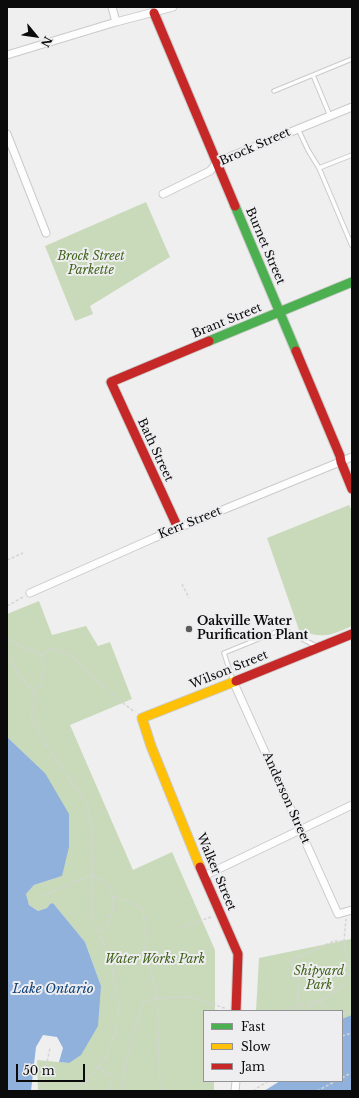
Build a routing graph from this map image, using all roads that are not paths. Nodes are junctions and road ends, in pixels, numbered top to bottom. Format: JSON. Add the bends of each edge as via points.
{"nodes":[{"id":1,"x":112,"y":7,"type":"edge"},
{"id":2,"x":173,"y":7,"type":"edge"},
{"id":3,"x":154,"y":12,"type":"junction"},
{"id":4,"x":116,"y":22,"type":"junction"},
{"id":5,"x":7,"y":55,"type":"edge"},
{"id":6,"x":352,"y":59,"type":"edge"},
{"id":7,"x":313,"y":75,"type":"junction"},
{"id":8,"x":274,"y":91,"type":"dead end"},
{"id":9,"x":352,"y":107,"type":"edge"},
{"id":10,"x":330,"y":116,"type":"junction"},
{"id":11,"x":298,"y":128,"type":"junction"},
{"id":12,"x":7,"y":134,"type":"edge"},
{"id":13,"x":352,"y":155,"type":"edge"},
{"id":14,"x":217,"y":162,"type":"junction"},
{"id":15,"x":319,"y":168,"type":"junction"},
{"id":16,"x":163,"y":194,"type":"dead end"},
{"id":17,"x":46,"y":233,"type":"dead end"},
{"id":18,"x":352,"y":246,"type":"edge"},
{"id":19,"x":352,"y":282,"type":"edge"},
{"id":20,"x":280,"y":313,"type":"junction"},
{"id":21,"x":111,"y":382,"type":"joint"},
{"id":22,"x":352,"y":457,"type":"edge"},
{"id":23,"x":341,"y":462,"type":"junction"},
{"id":24,"x":352,"y":489,"type":"edge"},
{"id":25,"x":178,"y":528,"type":"junction"},
{"id":26,"x":30,"y":593,"type":"road end"},
{"id":27,"x":352,"y":634,"type":"edge"},
{"id":28,"x":318,"y":647,"type":"junction"},
{"id":29,"x":234,"y":681,"type":"junction"},
{"id":30,"x":151,"y":746,"type":"joint"},
{"id":31,"x":352,"y":805,"type":"edge"},
{"id":32,"x":300,"y":829,"type":"junction"},
{"id":33,"x":204,"y":876,"type":"junction"},
{"id":34,"x":349,"y":910,"type":"edge"},
{"id":35,"x":236,"y":1010,"type":"edge"}],
"edges":[{"from":1,"to":4,"type":"street"},
{"from":2,"to":3,"type":"street"},
{"from":3,"to":4,"type":"street"},
{"from":3,"to":14,"type":"street","name":"Burnet Street"},
{"from":4,"to":5,"type":"street"},
{"from":6,"to":7,"type":"lane"},
{"from":7,"to":8,"type":"lane"},
{"from":7,"to":10,"type":"lane"},
{"from":9,"to":10,"type":"street","name":"Brock Street"},
{"from":10,"to":11,"type":"street","name":"Brock Street"},
{"from":11,"to":14,"type":"street","name":"Brock Street"},
{"from":11,"to":15,"type":"lane"},
{"from":12,"to":17,"type":"street"},
{"from":13,"to":15,"type":"lane"},
{"from":14,"to":16,"type":"street","name":"Brock Street","via":[[210,171]]},
{"from":14,"to":20,"type":"street","name":"Burnet Street"},
{"from":15,"to":18,"type":"lane"},
{"from":19,"to":20,"type":"street","name":"Brant Street"},
{"from":20,"to":21,"type":"street","name":"Brant Street"},
{"from":20,"to":23,"type":"street","name":"Burnet Street"},
{"from":21,"to":25,"type":"street","name":"Bath Street"},
{"from":22,"to":23,"type":"street","name":"Kerr Street"},
{"from":23,"to":24,"type":"street","name":"Burnet Street"},
{"from":23,"to":25,"type":"street","name":"Kerr Street"},
{"from":25,"to":26,"type":"street","name":"Kerr Street"},
{"from":27,"to":28,"type":"street","name":"Wilson Street"},
{"from":28,"to":29,"type":"street","name":"Wilson Street"},
{"from":28,"to":29,"type":"lane","via":[[283,629],[224,654]]},
{"from":29,"to":30,"type":"street","name":"Wilson Street","via":[[142,718]]},
{"from":29,"to":32,"type":"street","name":"Anderson Street"},
{"from":30,"to":33,"type":"street","name":"Walker Street"},
{"from":31,"to":32,"type":"street"},
{"from":32,"to":33,"type":"street"},
{"from":32,"to":34,"type":"street","name":"Anderson Street","via":[[338,914]]},
{"from":33,"to":35,"type":"street","name":"Walker Street","via":[[238,954]]}]}
